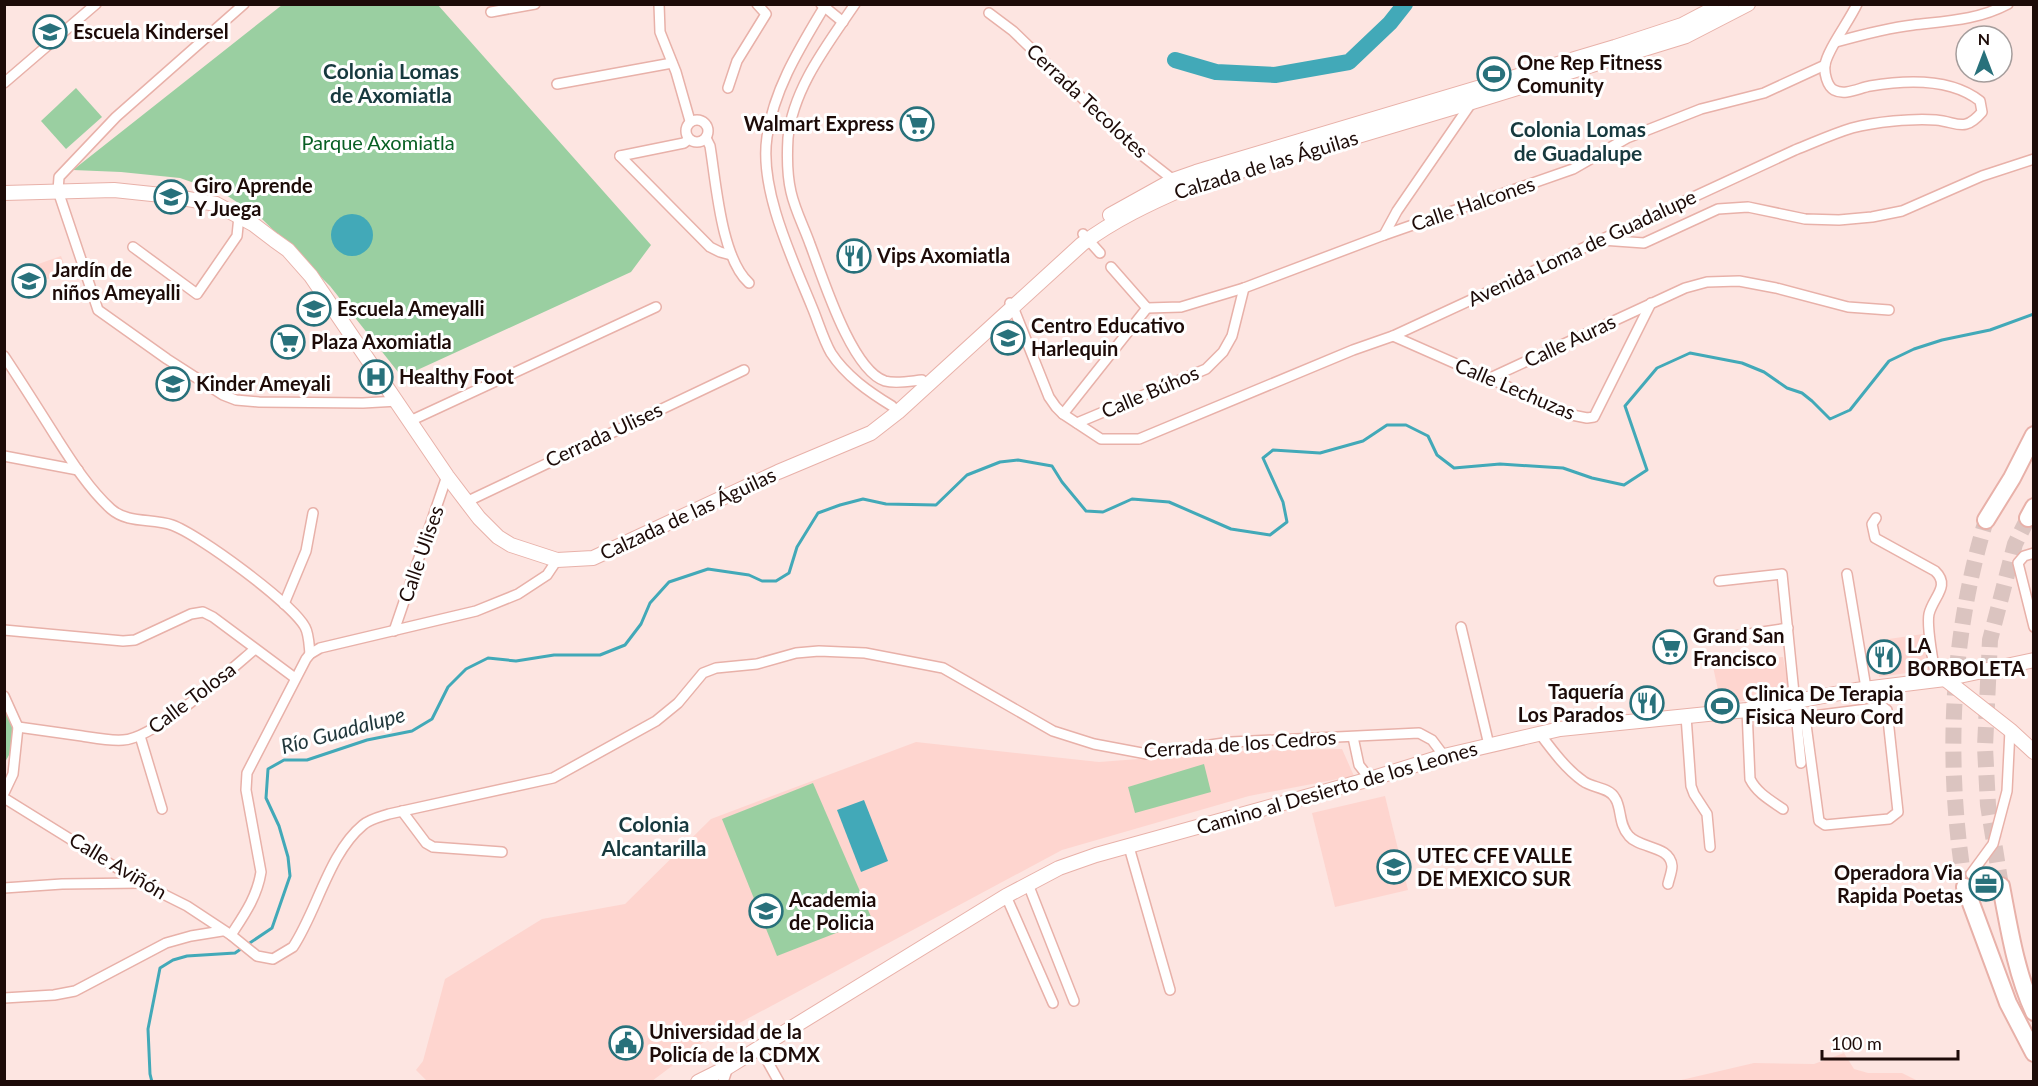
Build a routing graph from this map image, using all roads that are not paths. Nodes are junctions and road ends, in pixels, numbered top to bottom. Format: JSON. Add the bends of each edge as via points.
{"nodes":[{"id":1,"x":96,"y":4,"type":"edge"},
{"id":2,"x":244,"y":4,"type":"edge"},
{"id":3,"x":535,"y":4,"type":"edge"},
{"id":4,"x":659,"y":4,"type":"edge"},
{"id":5,"x":757,"y":4,"type":"edge"},
{"id":6,"x":1722,"y":4,"type":"edge"},
{"id":7,"x":1748,"y":4,"type":"edge"},
{"id":8,"x":1857,"y":4,"type":"edge"},
{"id":9,"x":2008,"y":4,"type":"edge"},
{"id":10,"x":824,"y":6,"type":"edge"},
{"id":11,"x":850,"y":6,"type":"edge"},
{"id":12,"x":491,"y":12,"type":"dead end"},
{"id":13,"x":989,"y":13,"type":"dead end"},
{"id":14,"x":843,"y":22,"type":"junction"},
{"id":15,"x":1836,"y":42,"type":"junction"},
{"id":16,"x":672,"y":63,"type":"junction"},
{"id":17,"x":1825,"y":64,"type":"junction"},
{"id":18,"x":4,"y":83,"type":"edge"},
{"id":19,"x":557,"y":84,"type":"dead end"},
{"id":20,"x":1478,"y":87,"type":"junction"},
{"id":21,"x":728,"y":88,"type":"dead end"},
{"id":22,"x":1472,"y":102,"type":"junction"},
{"id":23,"x":690,"y":121,"type":"junction"},
{"id":24,"x":706,"y":138,"type":"junction"},
{"id":25,"x":689,"y":139,"type":"junction"},
{"id":26,"x":2034,"y":159,"type":"edge"},
{"id":27,"x":1173,"y":180,"type":"junction"},
{"id":28,"x":1187,"y":187,"type":"junction"},
{"id":29,"x":58,"y":191,"type":"junction"},
{"id":30,"x":4,"y":193,"type":"edge"},
{"id":31,"x":239,"y":216,"type":"junction"},
{"id":32,"x":1384,"y":235,"type":"junction"},
{"id":33,"x":1086,"y":236,"type":"junction"},
{"id":34,"x":1602,"y":240,"type":"junction"},
{"id":35,"x":133,"y":247,"type":"dead end"},
{"id":36,"x":1100,"y":253,"type":"dead end"},
{"id":37,"x":731,"y":255,"type":"junction"},
{"id":38,"x":1112,"y":267,"type":"dead end"},
{"id":39,"x":748,"y":283,"type":"dead end"},
{"id":40,"x":1244,"y":288,"type":"junction"},
{"id":41,"x":1651,"y":303,"type":"junction"},
{"id":42,"x":1012,"y":305,"type":"junction"},
{"id":43,"x":656,"y":307,"type":"dead end"},
{"id":44,"x":1147,"y":308,"type":"junction"},
{"id":45,"x":1889,"y":310,"type":"dead end"},
{"id":46,"x":1393,"y":336,"type":"junction"},
{"id":47,"x":4,"y":356,"type":"edge"},
{"id":48,"x":744,"y":370,"type":"dead end"},
{"id":49,"x":1488,"y":379,"type":"junction"},
{"id":50,"x":922,"y":380,"type":"junction"},
{"id":51,"x":884,"y":381,"type":"junction"},
{"id":52,"x":872,"y":394,"type":"junction"},
{"id":53,"x":398,"y":401,"type":"junction"},
{"id":54,"x":892,"y":406,"type":"junction"},
{"id":55,"x":1064,"y":414,"type":"junction"},
{"id":56,"x":410,"y":421,"type":"junction"},
{"id":57,"x":1077,"y":423,"type":"junction"},
{"id":58,"x":2034,"y":435,"type":"edge"},
{"id":59,"x":848,"y":441,"type":"junction"},
{"id":60,"x":4,"y":456,"type":"edge"},
{"id":61,"x":78,"y":470,"type":"junction"},
{"id":62,"x":447,"y":476,"type":"junction"},
{"id":63,"x":466,"y":502,"type":"junction"},
{"id":64,"x":313,"y":513,"type":"dead end"},
{"id":65,"x":1876,"y":518,"type":"dead end"},
{"id":66,"x":1986,"y":520,"type":"tunnel mouth"},
{"id":67,"x":2034,"y":553,"type":"edge"},
{"id":68,"x":557,"y":560,"type":"junction"},
{"id":69,"x":1847,"y":574,"type":"dead end"},
{"id":70,"x":1719,"y":581,"type":"dead end"},
{"id":71,"x":2034,"y":581,"type":"edge"},
{"id":72,"x":2024,"y":586,"type":"junction"},
{"id":73,"x":284,"y":604,"type":"junction"},
{"id":74,"x":1461,"y":627,"type":"dead end"},
{"id":75,"x":2034,"y":627,"type":"edge"},
{"id":76,"x":1788,"y":628,"type":"junction"},
{"id":77,"x":4,"y":630,"type":"edge"},
{"id":78,"x":394,"y":631,"type":"junction"},
{"id":79,"x":1729,"y":637,"type":"dead end"},
{"id":80,"x":255,"y":649,"type":"junction"},
{"id":81,"x":310,"y":654,"type":"junction"},
{"id":82,"x":2034,"y":660,"type":"edge"},
{"id":83,"x":295,"y":678,"type":"junction"},
{"id":84,"x":1940,"y":680,"type":"junction"},
{"id":85,"x":1861,"y":689,"type":"junction"},
{"id":86,"x":4,"y":696,"type":"edge"},
{"id":87,"x":1796,"y":700,"type":"junction"},
{"id":88,"x":1747,"y":710,"type":"junction"},
{"id":89,"x":1859,"y":710,"type":"junction"},
{"id":90,"x":1686,"y":716,"type":"junction"},
{"id":91,"x":18,"y":727,"type":"junction"},
{"id":92,"x":2010,"y":730,"type":"junction"},
{"id":93,"x":1540,"y":734,"type":"junction"},
{"id":94,"x":140,"y":736,"type":"junction"},
{"id":95,"x":1353,"y":737,"type":"junction"},
{"id":96,"x":1489,"y":745,"type":"junction"},
{"id":97,"x":2034,"y":752,"type":"edge"},
{"id":98,"x":1444,"y":756,"type":"junction"},
{"id":99,"x":1801,"y":764,"type":"dead end"},
{"id":100,"x":1370,"y":779,"type":"junction"},
{"id":101,"x":4,"y":793,"type":"edge"},
{"id":102,"x":4,"y":798,"type":"edge"},
{"id":103,"x":162,"y":809,"type":"dead end"},
{"id":104,"x":1782,"y":809,"type":"dead end"},
{"id":105,"x":402,"y":811,"type":"junction"},
{"id":106,"x":1129,"y":847,"type":"junction"},
{"id":107,"x":1710,"y":847,"type":"dead end"},
{"id":108,"x":502,"y":852,"type":"dead end"},
{"id":109,"x":1968,"y":881,"type":"joint"},
{"id":110,"x":141,"y":883,"type":"junction"},
{"id":111,"x":1028,"y":884,"type":"junction"},
{"id":112,"x":1668,"y":884,"type":"dead end"},
{"id":113,"x":2001,"y":886,"type":"tunnel mouth"},
{"id":114,"x":4,"y":888,"type":"edge"},
{"id":115,"x":1006,"y":896,"type":"junction"},
{"id":116,"x":229,"y":935,"type":"junction"},
{"id":117,"x":1170,"y":990,"type":"dead end"},
{"id":118,"x":4,"y":998,"type":"edge"},
{"id":119,"x":1074,"y":1001,"type":"dead end"},
{"id":120,"x":1053,"y":1003,"type":"dead end"},
{"id":121,"x":2034,"y":1012,"type":"edge"},
{"id":122,"x":760,"y":1048,"type":"junction"},
{"id":123,"x":2034,"y":1053,"type":"edge"},
{"id":124,"x":729,"y":1068,"type":"junction"},
{"id":125,"x":698,"y":1082,"type":"edge"},
{"id":126,"x":723,"y":1082,"type":"edge"},
{"id":127,"x":779,"y":1082,"type":"edge"}],
"edges":[{"from":1,"to":18,"type":"street"},
{"from":2,"to":29,"type":"street","via":[[94,139],[59,177]]},
{"from":3,"to":12,"type":"street"},
{"from":4,"to":16,"type":"street","via":[[660,32]]},
{"from":5,"to":21,"type":"street","via":[[766,14],[737,61]]},
{"from":6,"to":20,"type":"main road","name":"Calzada de las Águilas","via":[[1682,25]]},
{"from":7,"to":22,"type":"main road","name":"Calzada de las Águilas","via":[[1686,36]]},
{"from":8,"to":15,"type":"street"},
{"from":9,"to":15,"type":"street","via":[[1991,14],[1872,32]]},
{"from":10,"to":14,"type":"street"},
{"from":10,"to":52,"type":"street","via":[[776,97],[767,137],[766,169],[772,201],[830,352]]},
{"from":11,"to":14,"type":"street"},
{"from":13,"to":27,"type":"street","name":"Cerrada Tecolotes"},
{"from":14,"to":51,"type":"street","via":[[798,100],[788,136],[791,193],[834,308],[854,349],[868,369]]},
{"from":15,"to":17,"type":"street"},
{"from":16,"to":19,"type":"street"},
{"from":16,"to":23,"type":"street"},
{"from":17,"to":32,"type":"street","name":"Calle Halcones","via":[[1764,93],[1701,110],[1627,138],[1573,169]]},
{"from":17,"to":34,"type":"street","name":"Avenida Loma de Guadalupe","via":[[1827,83],[1834,90],[1846,92],[1906,82],[1947,86],[1968,92],[1980,102],[1982,112],[1963,126],[1937,120],[1853,128],[1795,150]]},
{"from":20,"to":22,"type":"street"},
{"from":20,"to":27,"type":"main road","name":"Calzada de las Águilas"},
{"from":22,"to":28,"type":"main road","name":"Calzada de las Águilas"},
{"from":22,"to":32,"type":"street"},
{"from":23,"to":24,"type":"street","via":[[705,123]]},
{"from":23,"to":25,"type":"street","via":[[686,128]]},
{"from":24,"to":25,"type":"street","via":[[698,142]]},
{"from":24,"to":37,"type":"street"},
{"from":25,"to":37,"type":"street","via":[[620,156],[710,247]]},
{"from":26,"to":34,"type":"street","via":[[1982,176],[1902,211],[1872,217],[1804,219],[1748,207],[1718,209],[1644,243]]},
{"from":27,"to":28,"type":"street","name":"Cerrada Tecolotes"},
{"from":27,"to":33,"type":"main road","name":"Calzada de las Águilas","via":[[1128,204]]},
{"from":28,"to":33,"type":"main road","name":"Calzada de las Águilas"},
{"from":29,"to":30,"type":"main road","name":"Calzada de las Águilas"},
{"from":29,"to":31,"type":"main road","name":"Calzada de las Águilas","via":[[114,190],[171,196],[216,204]]},
{"from":29,"to":53,"type":"street","via":[[98,310],[223,395],[259,402]]},
{"from":31,"to":35,"type":"street","via":[[237,236],[197,294]]},
{"from":31,"to":53,"type":"main road","name":"Calzada de las Águilas","via":[[288,250],[311,276]]},
{"from":32,"to":40,"type":"street","name":"Calle Halcones"},
{"from":33,"to":36,"type":"street"},
{"from":33,"to":42,"type":"main road","name":"Calzada de las Águilas","via":[[1044,268]]},
{"from":34,"to":46,"type":"street","name":"Avenida Loma de Guadalupe"},
{"from":37,"to":39,"type":"street"},
{"from":38,"to":44,"type":"street"},
{"from":40,"to":44,"type":"street","name":"Calle Halcones","via":[[1181,307]]},
{"from":40,"to":57,"type":"street","name":"Calle Búhos","via":[[1232,336],[1206,369]]},
{"from":41,"to":45,"type":"street","via":[[1707,282],[1739,281],[1848,307]]},
{"from":41,"to":49,"type":"street","name":"Calle Auras"},
{"from":41,"to":49,"type":"street","name":"Calle Lechuzas","via":[[1594,417],[1572,415]]},
{"from":42,"to":50,"type":"main road","name":"Calzada de las Águilas"},
{"from":42,"to":55,"type":"street","name":"Avenida Loma de Guadalupe","via":[[1049,397]]},
{"from":42,"to":59,"type":"main road","name":"Calzada de las Águilas","via":[[898,412],[871,433]]},
{"from":43,"to":56,"type":"street"},
{"from":44,"to":55,"type":"street"},
{"from":46,"to":49,"type":"street","name":"Calle Lechuzas"},
{"from":46,"to":57,"type":"street","name":"Avenida Loma de Guadalupe","via":[[1139,439],[1101,439]]},
{"from":47,"to":61,"type":"street"},
{"from":48,"to":63,"type":"street","name":"Cerrada Ulises"},
{"from":50,"to":51,"type":"street"},
{"from":50,"to":54,"type":"main road","name":"Calzada de las Águilas"},
{"from":51,"to":52,"type":"street"},
{"from":52,"to":54,"type":"street"},
{"from":53,"to":56,"type":"main road","name":"Calzada de las Águilas"},
{"from":54,"to":59,"type":"main road","name":"Calzada de las Águilas"},
{"from":55,"to":57,"type":"street","name":"Avenida Loma de Guadalupe"},
{"from":56,"to":62,"type":"main road","name":"Calzada de las Águilas"},
{"from":58,"to":66,"type":"highway"},
{"from":59,"to":68,"type":"main road","name":"Calzada de las Águilas","via":[[592,558]]},
{"from":60,"to":61,"type":"street"},
{"from":61,"to":73,"type":"street","via":[[113,511],[136,520],[179,527]]},
{"from":62,"to":63,"type":"main road","name":"Calzada de las Águilas"},
{"from":62,"to":78,"type":"street","name":"Calle Ulises"},
{"from":63,"to":68,"type":"main road","name":"Calzada de las Águilas","via":[[498,537]]},
{"from":64,"to":73,"type":"street","via":[[306,550]]},
{"from":65,"to":84,"type":"street","via":[[1872,524],[1875,538],[1935,571],[1942,579],[1928,616]]},
{"from":67,"to":72,"type":"street","via":[[2018,563]]},
{"from":68,"to":78,"type":"street","via":[[547,575],[518,594],[476,611]]},
{"from":69,"to":85,"type":"street"},
{"from":70,"to":76,"type":"street","via":[[1782,574]]},
{"from":71,"to":72,"type":"street"},
{"from":72,"to":75,"type":"street"},
{"from":73,"to":81,"type":"street","via":[[305,627]]},
{"from":74,"to":96,"type":"street"},
{"from":76,"to":79,"type":"street"},
{"from":76,"to":87,"type":"street"},
{"from":77,"to":80,"type":"street","via":[[129,641],[203,612]]},
{"from":78,"to":81,"type":"street","via":[[320,648]]},
{"from":80,"to":83,"type":"street"},
{"from":80,"to":94,"type":"street","name":"Calle Tolosa","via":[[214,684]]},
{"from":81,"to":83,"type":"street"},
{"from":82,"to":84,"type":"main road","name":"Camino al Desierto de los Leones"},
{"from":83,"to":116,"type":"street","via":[[246,773],[261,872],[253,902]]},
{"from":84,"to":85,"type":"main road","name":"Camino al Desierto de los Leones"},
{"from":84,"to":92,"type":"main road"},
{"from":85,"to":87,"type":"main road","name":"Camino al Desierto de los Leones"},
{"from":85,"to":89,"type":"street"},
{"from":86,"to":91,"type":"street"},
{"from":87,"to":88,"type":"main road","name":"Camino al Desierto de los Leones"},
{"from":87,"to":99,"type":"street"},
{"from":88,"to":90,"type":"main road","name":"Camino al Desierto de los Leones"},
{"from":88,"to":104,"type":"street","via":[[1750,779],[1761,794]]},
{"from":89,"to":89,"type":"street","via":[[1804,719],[1819,821],[1826,825],[1888,819],[1898,812],[1887,711],[1883,707]]},
{"from":90,"to":93,"type":"main road","name":"Camino al Desierto de los Leones"},
{"from":90,"to":107,"type":"street","via":[[1691,786],[1707,814]]},
{"from":91,"to":94,"type":"street","name":"Calle Tolosa","via":[[106,740],[125,741]]},
{"from":91,"to":101,"type":"street","via":[[13,774]]},
{"from":92,"to":97,"type":"main road"},
{"from":92,"to":109,"type":"street","via":[[2007,791],[1993,844]]},
{"from":93,"to":96,"type":"main road","name":"Camino al Desierto de los Leones"},
{"from":93,"to":112,"type":"street","via":[[1583,781],[1615,798],[1623,826],[1633,840],[1668,857],[1672,867]]},
{"from":94,"to":103,"type":"street"},
{"from":95,"to":98,"type":"street","name":"Cerrada de los Cedros","via":[[1419,734],[1432,740]]},
{"from":95,"to":100,"type":"street","name":"Cerrada de los Cedros","via":[[1359,765]]},
{"from":95,"to":105,"type":"street","name":"Cerrada de los Cedros","via":[[1231,742],[1147,754],[1094,744],[1053,730],[943,668],[865,653],[819,651],[703,673],[678,703],[656,721],[554,778]]},
{"from":96,"to":98,"type":"main road","name":"Camino al Desierto de los Leones"},
{"from":98,"to":100,"type":"main road","name":"Camino al Desierto de los Leones"},
{"from":100,"to":106,"type":"main road","name":"Camino al Desierto de los Leones"},
{"from":102,"to":110,"type":"street","name":"Calle Aviñón"},
{"from":105,"to":108,"type":"street","via":[[426,843],[434,847]]},
{"from":105,"to":116,"type":"street","name":"Cerrada de los Cedros","via":[[375,818],[350,839],[293,947],[273,959],[257,956]]},
{"from":106,"to":111,"type":"main road","name":"Camino al Desierto de los Leones","via":[[1059,868]]},
{"from":106,"to":117,"type":"street"},
{"from":109,"to":123,"type":"highway","via":[[2008,1003]]},
{"from":110,"to":114,"type":"street"},
{"from":110,"to":116,"type":"street","name":"Calle Aviñón","via":[[187,906]]},
{"from":111,"to":115,"type":"main road","name":"Camino al Desierto de los Leones"},
{"from":111,"to":119,"type":"street"},
{"from":113,"to":121,"type":"highway","via":[[2011,937]]},
{"from":115,"to":120,"type":"street"},
{"from":115,"to":122,"type":"main road","name":"Camino al Desierto de los Leones"},
{"from":116,"to":118,"type":"street","via":[[190,936],[166,943],[75,991]]},
{"from":122,"to":124,"type":"main road","name":"Camino al Desierto de los Leones"},
{"from":122,"to":127,"type":"street"},
{"from":124,"to":125,"type":"main road","name":"Camino al Desierto de los Leones"},
{"from":124,"to":126,"type":"street"}]}
